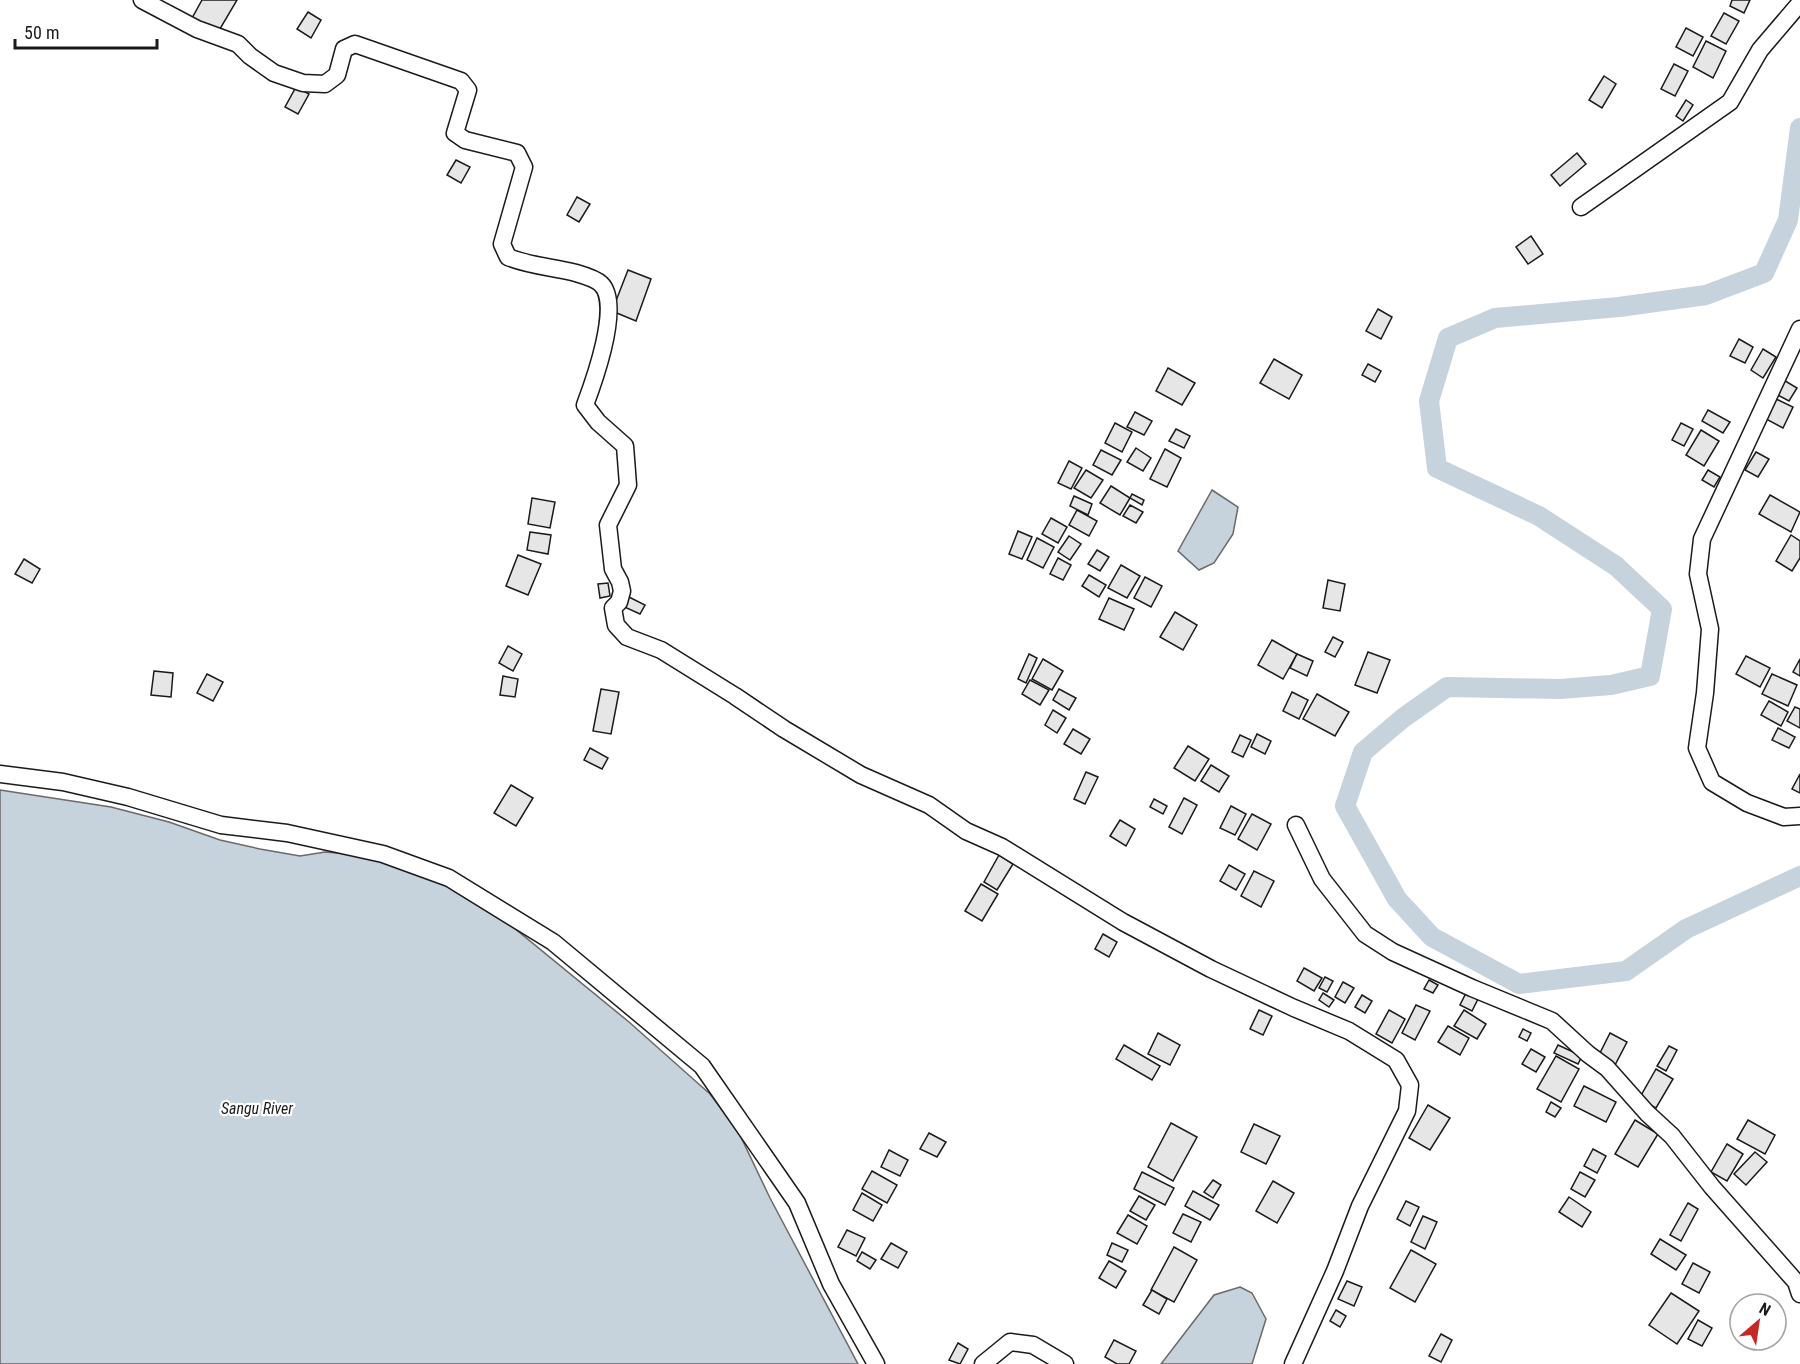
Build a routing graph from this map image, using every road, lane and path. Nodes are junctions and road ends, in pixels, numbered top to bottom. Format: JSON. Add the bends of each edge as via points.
{"nodes":[{"id":1,"x":142,"y":0,"type":"edge"},
{"id":2,"x":1800,"y":3,"type":"edge"},
{"id":3,"x":1581,"y":207,"type":"dead end"},
{"id":4,"x":1800,"y":329,"type":"edge"},
{"id":5,"x":0,"y":774,"type":"edge"},
{"id":6,"x":1800,"y":816,"type":"edge"},
{"id":7,"x":1296,"y":825,"type":"dead end"},
{"id":8,"x":1800,"y":1294,"type":"edge"},
{"id":9,"x":876,"y":1364,"type":"edge"},
{"id":10,"x":983,"y":1364,"type":"edge"},
{"id":11,"x":1065,"y":1364,"type":"edge"},
{"id":12,"x":1293,"y":1364,"type":"edge"}],
"edges":[{"from":1,"to":12,"type":"street","via":[[197,29],[238,44],[274,74],[303,83],[325,84],[337,75],[344,49],[355,44],[461,81],[468,90],[454,133],[465,140],[517,153],[524,167],[502,244],[508,257],[578,273],[601,284],[609,298],[603,353],[585,405],[625,446],[628,484],[608,525],[613,569],[622,591],[613,608],[616,626],[627,637],[661,650],[861,775],[929,805],[966,831],[1002,847],[1123,922],[1211,969],[1349,1031],[1396,1060],[1410,1085],[1407,1111],[1360,1206]]},
{"from":2,"to":3,"type":"street","via":[[1760,50],[1730,102]]},
{"from":4,"to":6,"type":"street","via":[[1702,539],[1698,574],[1710,629],[1697,748],[1713,782],[1747,803],[1784,817]]},
{"from":5,"to":9,"type":"street","via":[[63,782],[222,825],[287,833],[383,854],[449,878],[554,942],[702,1066],[797,1203],[831,1284]]},
{"from":7,"to":8,"type":"street","via":[[1322,879],[1365,934],[1393,952],[1552,1021],[1607,1068],[1672,1136],[1796,1282]]},
{"from":10,"to":11,"type":"street","via":[[1010,1342],[1033,1345]]}]}
